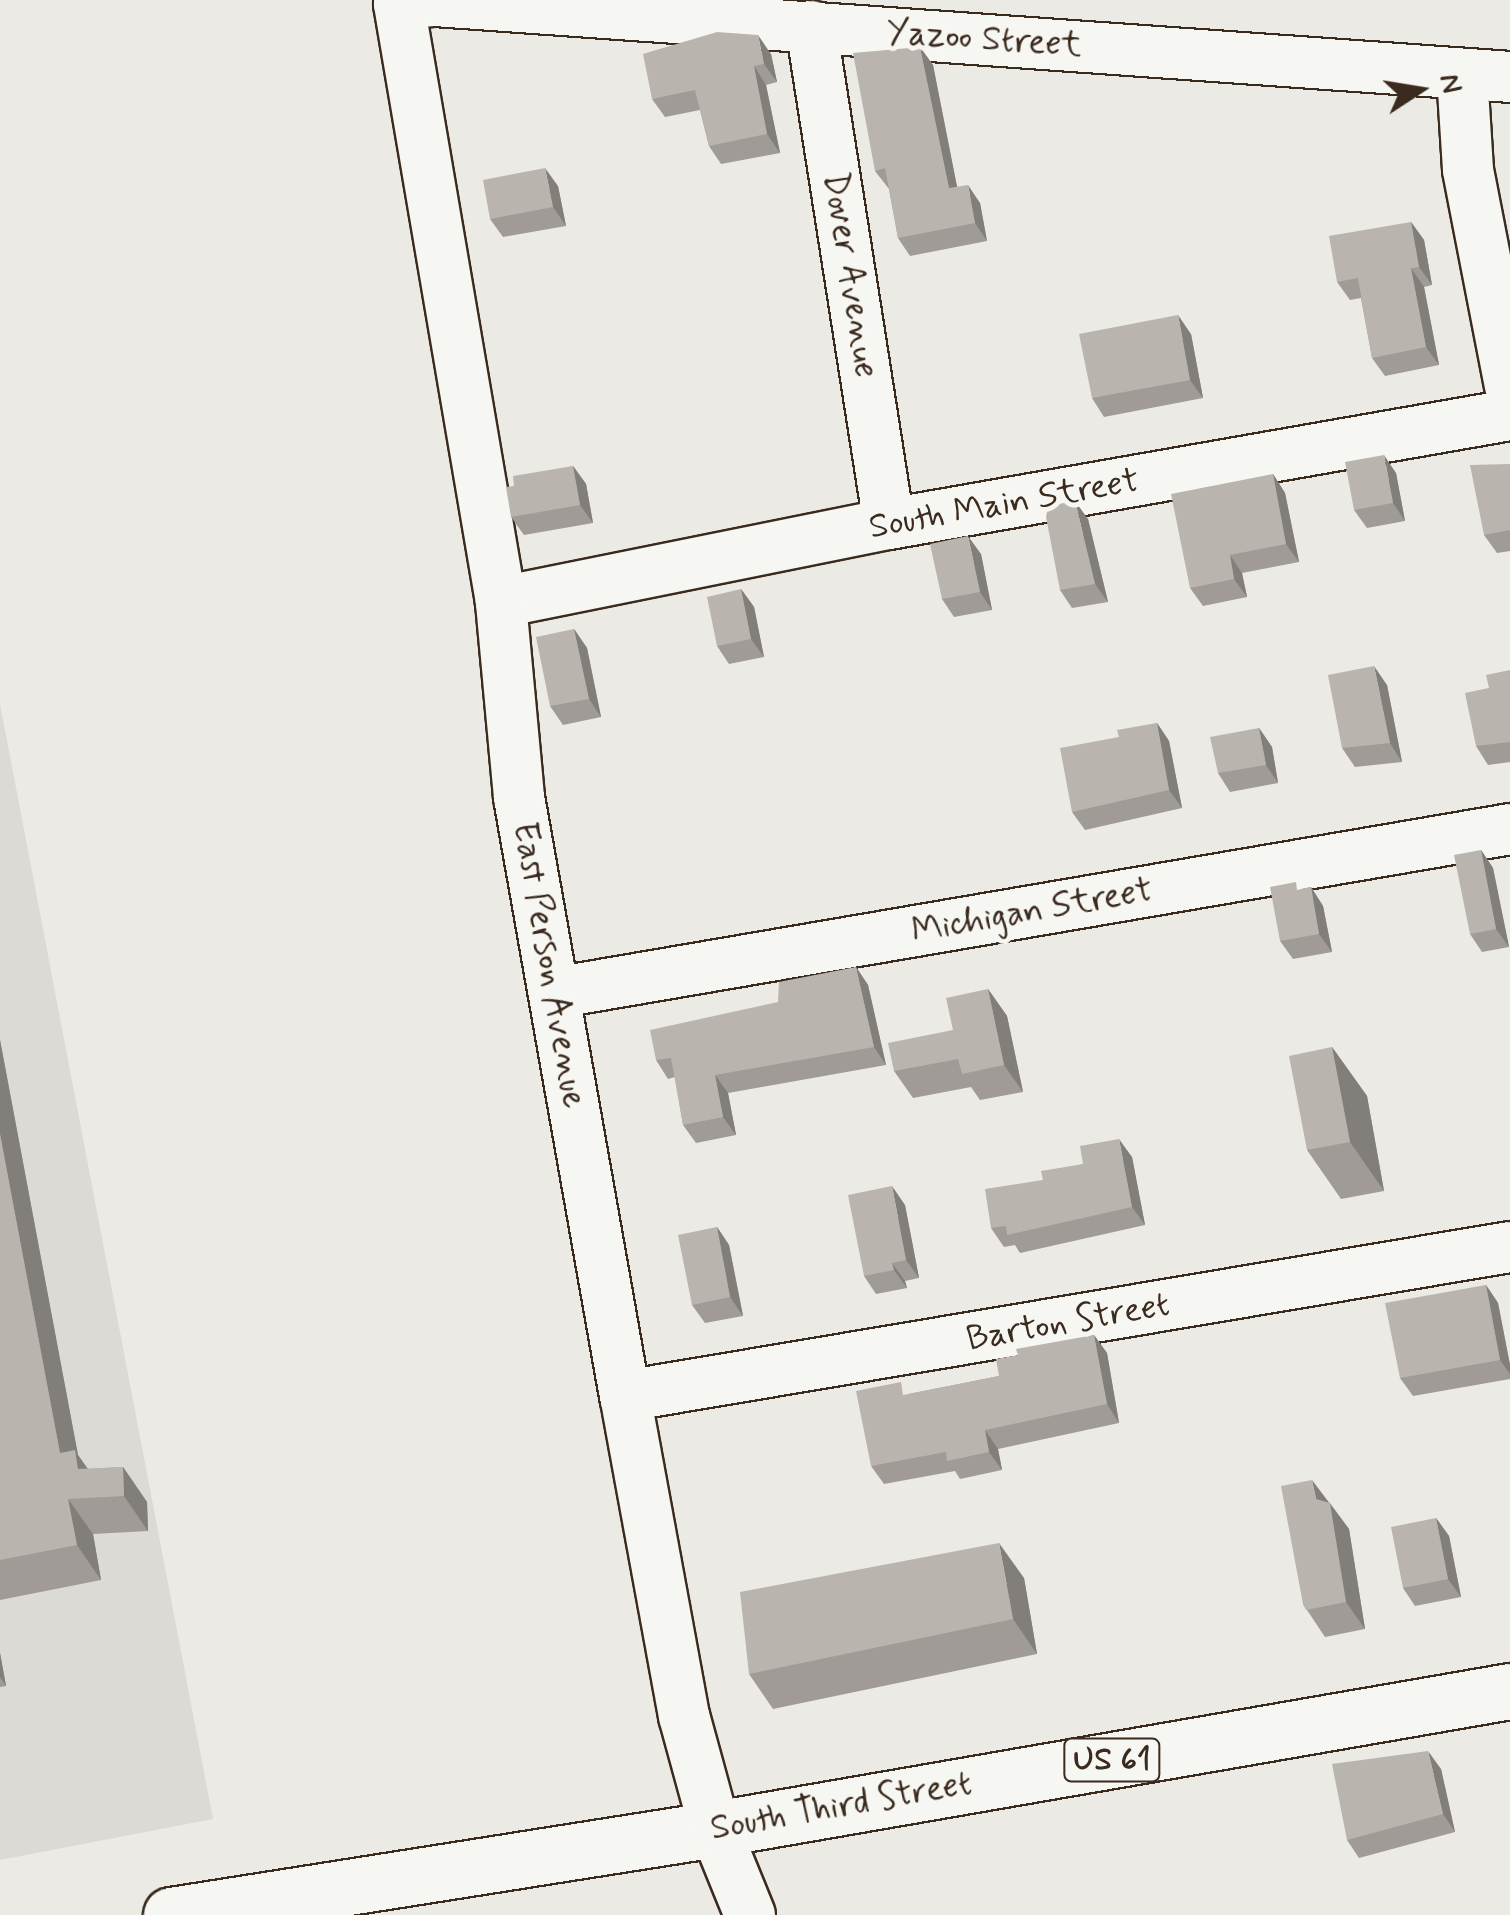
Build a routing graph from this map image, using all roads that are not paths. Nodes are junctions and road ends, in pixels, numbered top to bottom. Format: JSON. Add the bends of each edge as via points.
{"nodes":[{"id":1,"x":399,"y":4,"type":"joint"},
{"id":2,"x":811,"y":26,"type":"junction"},
{"id":3,"x":1486,"y":76,"type":"edge"},
{"id":4,"x":1510,"y":386,"type":"edge"},
{"id":5,"x":1510,"y":415,"type":"edge"},
{"id":6,"x":890,"y":524,"type":"junction"},
{"id":7,"x":500,"y":602,"type":"junction"},
{"id":8,"x":1510,"y":829,"type":"edge"},
{"id":9,"x":554,"y":993,"type":"junction"},
{"id":10,"x":1510,"y":1247,"type":"edge"},
{"id":11,"x":625,"y":1396,"type":"junction"},
{"id":12,"x":1510,"y":1690,"type":"edge"},
{"id":13,"x":715,"y":1829,"type":"junction"},
{"id":14,"x":170,"y":1915,"type":"edge"},
{"id":15,"x":750,"y":1915,"type":"edge"}],
"edges":[{"from":1,"to":2,"type":"street","name":"Yazoo Street"},
{"from":1,"to":7,"type":"street","name":"East Person Avenue"},
{"from":2,"to":3,"type":"street","name":"Yazoo Street"},
{"from":2,"to":6,"type":"street","name":"Dover Avenue"},
{"from":3,"to":4,"type":"street","via":[[1468,170]]},
{"from":5,"to":6,"type":"street","name":"South Main Street"},
{"from":6,"to":7,"type":"street","name":"South Main Street"},
{"from":7,"to":9,"type":"street","name":"East Person Avenue","via":[[520,798]]},
{"from":8,"to":9,"type":"street","name":"Michigan Street"},
{"from":9,"to":11,"type":"street","name":"East Person Avenue"},
{"from":10,"to":11,"type":"street","name":"Barton Street"},
{"from":11,"to":13,"type":"street","name":"East Person Avenue","via":[[684,1716]]},
{"from":12,"to":13,"type":"main road","name":"South Third Street","number":"US 61"},
{"from":13,"to":14,"type":"main road","name":"South Third Street","number":"US 61"},
{"from":13,"to":15,"type":"street","name":"East Person Avenue"}]}
